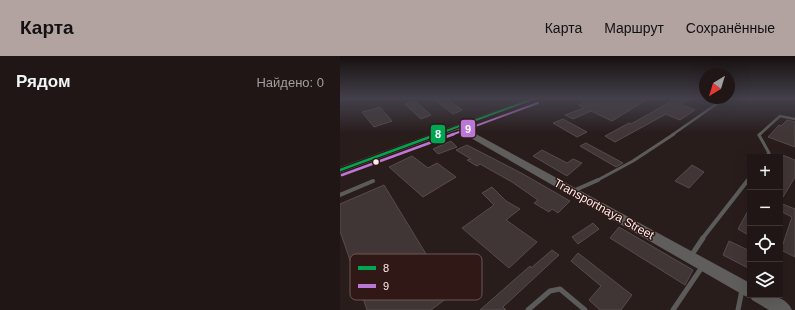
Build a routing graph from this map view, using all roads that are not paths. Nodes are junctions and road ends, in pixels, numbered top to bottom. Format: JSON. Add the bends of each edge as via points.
{"nodes":[{"id":1,"x":504,"y":110,"type":"edge"},
{"id":2,"x":708,"y":110,"type":"edge"},
{"id":3,"x":795,"y":119,"type":"edge"},
{"id":4,"x":457,"y":127,"type":"junction"},
{"id":5,"x":768,"y":154,"type":"edge"},
{"id":6,"x":340,"y":170,"type":"edge"},
{"id":7,"x":373,"y":181,"type":"dead end"},
{"id":8,"x":747,"y":181,"type":"edge"},
{"id":9,"x":572,"y":191,"type":"junction"},
{"id":10,"x":340,"y":195,"type":"edge"},
{"id":11,"x":690,"y":258,"type":"junction"},
{"id":12,"x":703,"y":265,"type":"junction"},
{"id":13,"x":746,"y":289,"type":"edge"},
{"id":14,"x":762,"y":298,"type":"edge"},
{"id":15,"x":528,"y":310,"type":"edge"},
{"id":16,"x":586,"y":310,"type":"edge"},
{"id":17,"x":673,"y":310,"type":"edge"},
{"id":18,"x":738,"y":310,"type":"edge"},
{"id":19,"x":784,"y":310,"type":"edge"}],
"edges":[{"from":1,"to":4,"type":"street"},
{"from":2,"to":9,"type":"lane","via":[[636,160],[596,182]]},
{"from":3,"to":5,"type":"lane","via":[[780,116],[759,135],[768,148]]},
{"from":4,"to":6,"type":"street"},
{"from":4,"to":9,"type":"street","name":"Transportnaya Street"},
{"from":7,"to":10,"type":"lane"},
{"from":8,"to":11,"type":"lane"},
{"from":9,"to":11,"type":"street","name":"Transportnaya Street"},
{"from":11,"to":12,"type":"street","name":"Transportnaya Street"},
{"from":12,"to":13,"type":"street","name":"Transportnaya Street"},
{"from":12,"to":17,"type":"lane"},
{"from":13,"to":18,"type":"lane"},
{"from":14,"to":19,"type":"street"},
{"from":15,"to":16,"type":"lane","via":[[550,291],[560,289]]}]}
